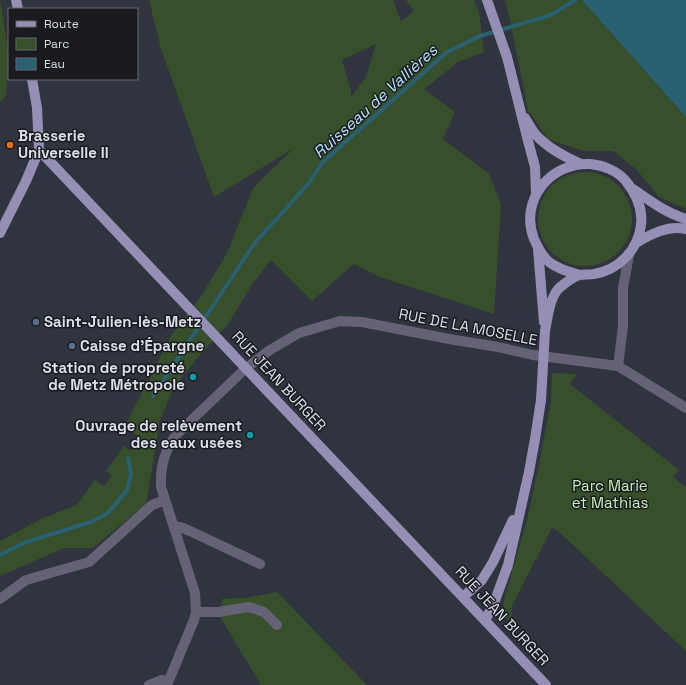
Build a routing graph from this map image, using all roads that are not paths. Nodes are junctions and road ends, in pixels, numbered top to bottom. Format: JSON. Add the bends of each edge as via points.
{"nodes":[{"id":1,"x":489,"y":4,"type":"edge"},
{"id":2,"x":32,"y":80,"type":"edge"},
{"id":3,"x":520,"y":110,"type":"junction"},
{"id":4,"x":39,"y":150,"type":"junction"},
{"id":5,"x":581,"y":164,"type":"junction"},
{"id":6,"x":632,"y":188,"type":"junction"},
{"id":7,"x":536,"y":194,"type":"junction"},
{"id":8,"x":686,"y":219,"type":"edge"},
{"id":9,"x":686,"y":229,"type":"edge"},
{"id":10,"x":0,"y":233,"type":"edge"},
{"id":11,"x":636,"y":243,"type":"junction"},
{"id":12,"x":538,"y":249,"type":"junction"},
{"id":13,"x":629,"y":255,"type":"junction"},
{"id":14,"x":580,"y":275,"type":"junction"},
{"id":15,"x":545,"y":331,"type":"junction"},
{"id":16,"x":618,"y":366,"type":"junction"},
{"id":17,"x":246,"y":368,"type":"junction"},
{"id":18,"x":686,"y":408,"type":"edge"},
{"id":19,"x":165,"y":500,"type":"junction"},
{"id":20,"x":521,"y":504,"type":"junction"},
{"id":21,"x":174,"y":528,"type":"junction"},
{"id":22,"x":260,"y":564,"type":"dead end"},
{"id":23,"x":463,"y":597,"type":"junction"},
{"id":24,"x":0,"y":599,"type":"edge"},
{"id":25,"x":196,"y":612,"type":"junction"},
{"id":26,"x":485,"y":620,"type":"junction"},
{"id":27,"x":277,"y":625,"type":"dead end"},
{"id":28,"x":167,"y":683,"type":"edge"},
{"id":29,"x":149,"y":685,"type":"edge"},
{"id":30,"x":546,"y":685,"type":"edge"}],
"edges":[{"from":1,"to":3,"type":"main road","via":[[507,57]]},
{"from":2,"to":4,"type":"main road","via":[[37,108]]},
{"from":3,"to":5,"type":"main road","via":[[537,136],[551,148]]},
{"from":3,"to":7,"type":"main road","via":[[535,167]]},
{"from":4,"to":10,"type":"main road"},
{"from":4,"to":17,"type":"main road","name":"RUE JEAN BURGER"},
{"from":5,"to":6,"type":"main road","via":[[595,164],[610,169]]},
{"from":5,"to":7,"type":"main road","via":[[563,168],[547,179]]},
{"from":6,"to":8,"type":"main road","via":[[659,207]]},
{"from":6,"to":11,"type":"main road","via":[[640,206],[641,224]]},
{"from":7,"to":12,"type":"main road","via":[[530,218],[531,231]]},
{"from":9,"to":11,"type":"main road","via":[[679,227],[656,232]]},
{"from":11,"to":13,"type":"main road"},
{"from":12,"to":14,"type":"main road","via":[[549,261],[563,270]]},
{"from":12,"to":15,"type":"main road"},
{"from":13,"to":14,"type":"main road","via":[[607,271]]},
{"from":13,"to":16,"type":"street","via":[[623,288],[624,326]]},
{"from":14,"to":15,"type":"main road","via":[[559,289],[551,303]]},
{"from":15,"to":20,"type":"main road","bridge":true,"via":[[541,400]]},
{"from":16,"to":17,"type":"street","name":"RUE DE LA MOSELLE","via":[[548,358],[362,322],[340,321],[299,333]]},
{"from":16,"to":18,"type":"street","name":"RUE DE LA MOSELLE"},
{"from":17,"to":19,"type":"street","name":"RUE DE LA MOSELLE","via":[[172,440],[164,456],[161,472],[161,487]]},
{"from":17,"to":23,"type":"main road","name":"RUE JEAN BURGER"},
{"from":19,"to":21,"type":"street","name":"RUE DE LA MOSELLE"},
{"from":19,"to":24,"type":"street","via":[[152,505],[89,562],[26,580]]},
{"from":20,"to":23,"type":"main road","via":[[482,580]]},
{"from":20,"to":26,"type":"main road","via":[[508,565]]},
{"from":21,"to":22,"type":"street","via":[[180,527],[190,531]]},
{"from":21,"to":25,"type":"street","name":"RUE DE LA MOSELLE","via":[[195,593]]},
{"from":23,"to":26,"type":"main road","name":"RUE JEAN BURGER"},
{"from":25,"to":27,"type":"street","via":[[218,612],[249,607],[264,612]]},
{"from":25,"to":28,"type":"street"},
{"from":26,"to":30,"type":"main road","name":"RUE JEAN BURGER"},
{"from":28,"to":29,"type":"street","via":[[161,680]]}]}
